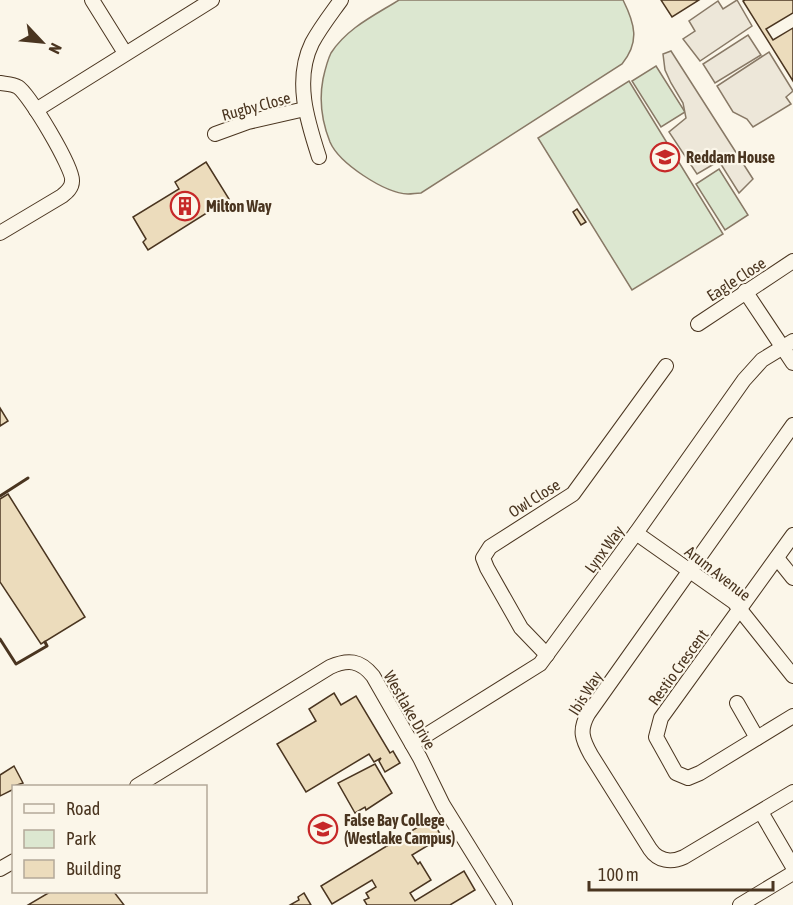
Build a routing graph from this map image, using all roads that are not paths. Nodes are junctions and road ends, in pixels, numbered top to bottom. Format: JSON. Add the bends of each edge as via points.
{"nodes":[{"id":1,"x":92,"y":0,"type":"edge"},
{"id":2,"x":212,"y":0,"type":"edge"},
{"id":3,"x":341,"y":0,"type":"edge"},
{"id":4,"x":125,"y":53,"type":"junction"},
{"id":5,"x":0,"y":83,"type":"edge"},
{"id":6,"x":305,"y":109,"type":"junction"},
{"id":7,"x":36,"y":110,"type":"junction"},
{"id":8,"x":215,"y":134,"type":"dead end"},
{"id":9,"x":319,"y":157,"type":"dead end"},
{"id":10,"x":0,"y":233,"type":"edge"},
{"id":11,"x":793,"y":261,"type":"edge"},
{"id":12,"x":746,"y":291,"type":"junction"},
{"id":13,"x":698,"y":324,"type":"dead end"},
{"id":14,"x":788,"y":344,"type":"edge"},
{"id":15,"x":793,"y":363,"type":"edge"},
{"id":16,"x":666,"y":366,"type":"dead end"},
{"id":17,"x":793,"y":426,"type":"edge"},
{"id":18,"x":636,"y":533,"type":"junction"},
{"id":19,"x":793,"y":535,"type":"edge"},
{"id":20,"x":777,"y":558,"type":"junction"},
{"id":21,"x":691,"y":571,"type":"junction"},
{"id":22,"x":793,"y":578,"type":"edge"},
{"id":23,"x":740,"y":609,"type":"junction"},
{"id":24,"x":547,"y":655,"type":"junction"},
{"id":25,"x":793,"y":676,"type":"edge"},
{"id":26,"x":737,"y":703,"type":"dead end"},
{"id":27,"x":793,"y":716,"type":"edge"},
{"id":28,"x":757,"y":738,"type":"junction"},
{"id":29,"x":412,"y":744,"type":"junction"},
{"id":30,"x":138,"y":785,"type":"edge"},
{"id":31,"x":793,"y":792,"type":"edge"},
{"id":32,"x":761,"y":812,"type":"junction"},
{"id":33,"x":793,"y":867,"type":"edge"},
{"id":34,"x":793,"y":873,"type":"edge"},
{"id":35,"x":505,"y":905,"type":"edge"},
{"id":36,"x":740,"y":905,"type":"edge"}],
"edges":[{"from":1,"to":4,"type":"street"},
{"from":2,"to":4,"type":"street"},
{"from":3,"to":6,"type":"street","name":"Rugby Close","via":[[317,34],[307,58]]},
{"from":4,"to":7,"type":"street"},
{"from":5,"to":7,"type":"street","via":[[19,87]]},
{"from":6,"to":8,"type":"street","name":"Rugby Close"},
{"from":6,"to":9,"type":"street","name":"Rugby Close"},
{"from":7,"to":10,"type":"street","via":[[70,170],[72,183],[62,196]]},
{"from":11,"to":12,"type":"street","name":"Eagle Close"},
{"from":12,"to":13,"type":"street","name":"Eagle Close"},
{"from":12,"to":14,"type":"street"},
{"from":14,"to":15,"type":"street"},
{"from":14,"to":18,"type":"street","name":"Lynx Way","via":[[748,374]]},
{"from":16,"to":24,"type":"street","name":"Owl Close","via":[[573,494],[497,541],[484,554],[487,568],[521,628]]},
{"from":17,"to":21,"type":"street","name":"Ibis Way"},
{"from":18,"to":21,"type":"street","name":"Arum Avenue"},
{"from":18,"to":24,"type":"street","name":"Lynx Way"},
{"from":19,"to":20,"type":"street","name":"Restio Crescent"},
{"from":20,"to":22,"type":"street"},
{"from":20,"to":23,"type":"street","name":"Restio Crescent"},
{"from":21,"to":23,"type":"street","name":"Arum Avenue"},
{"from":21,"to":32,"type":"street","name":"Ibis Way","via":[[588,714],[582,736],[658,857],[677,860]]},
{"from":23,"to":25,"type":"street","name":"Arum Avenue"},
{"from":23,"to":28,"type":"street","name":"Restio Crescent","via":[[666,711],[656,737],[676,773],[688,778]]},
{"from":24,"to":29,"type":"street","name":"Lynx Way","via":[[531,671]]},
{"from":26,"to":28,"type":"street"},
{"from":27,"to":28,"type":"street","name":"Restio Crescent"},
{"from":29,"to":30,"type":"street","name":"Westlake Drive","via":[[368,670],[356,662],[342,662]]},
{"from":29,"to":35,"type":"street","name":"Westlake Drive","via":[[443,805]]},
{"from":31,"to":32,"type":"street","name":"Ibis Way"},
{"from":32,"to":33,"type":"street"},
{"from":34,"to":36,"type":"street"}]}
